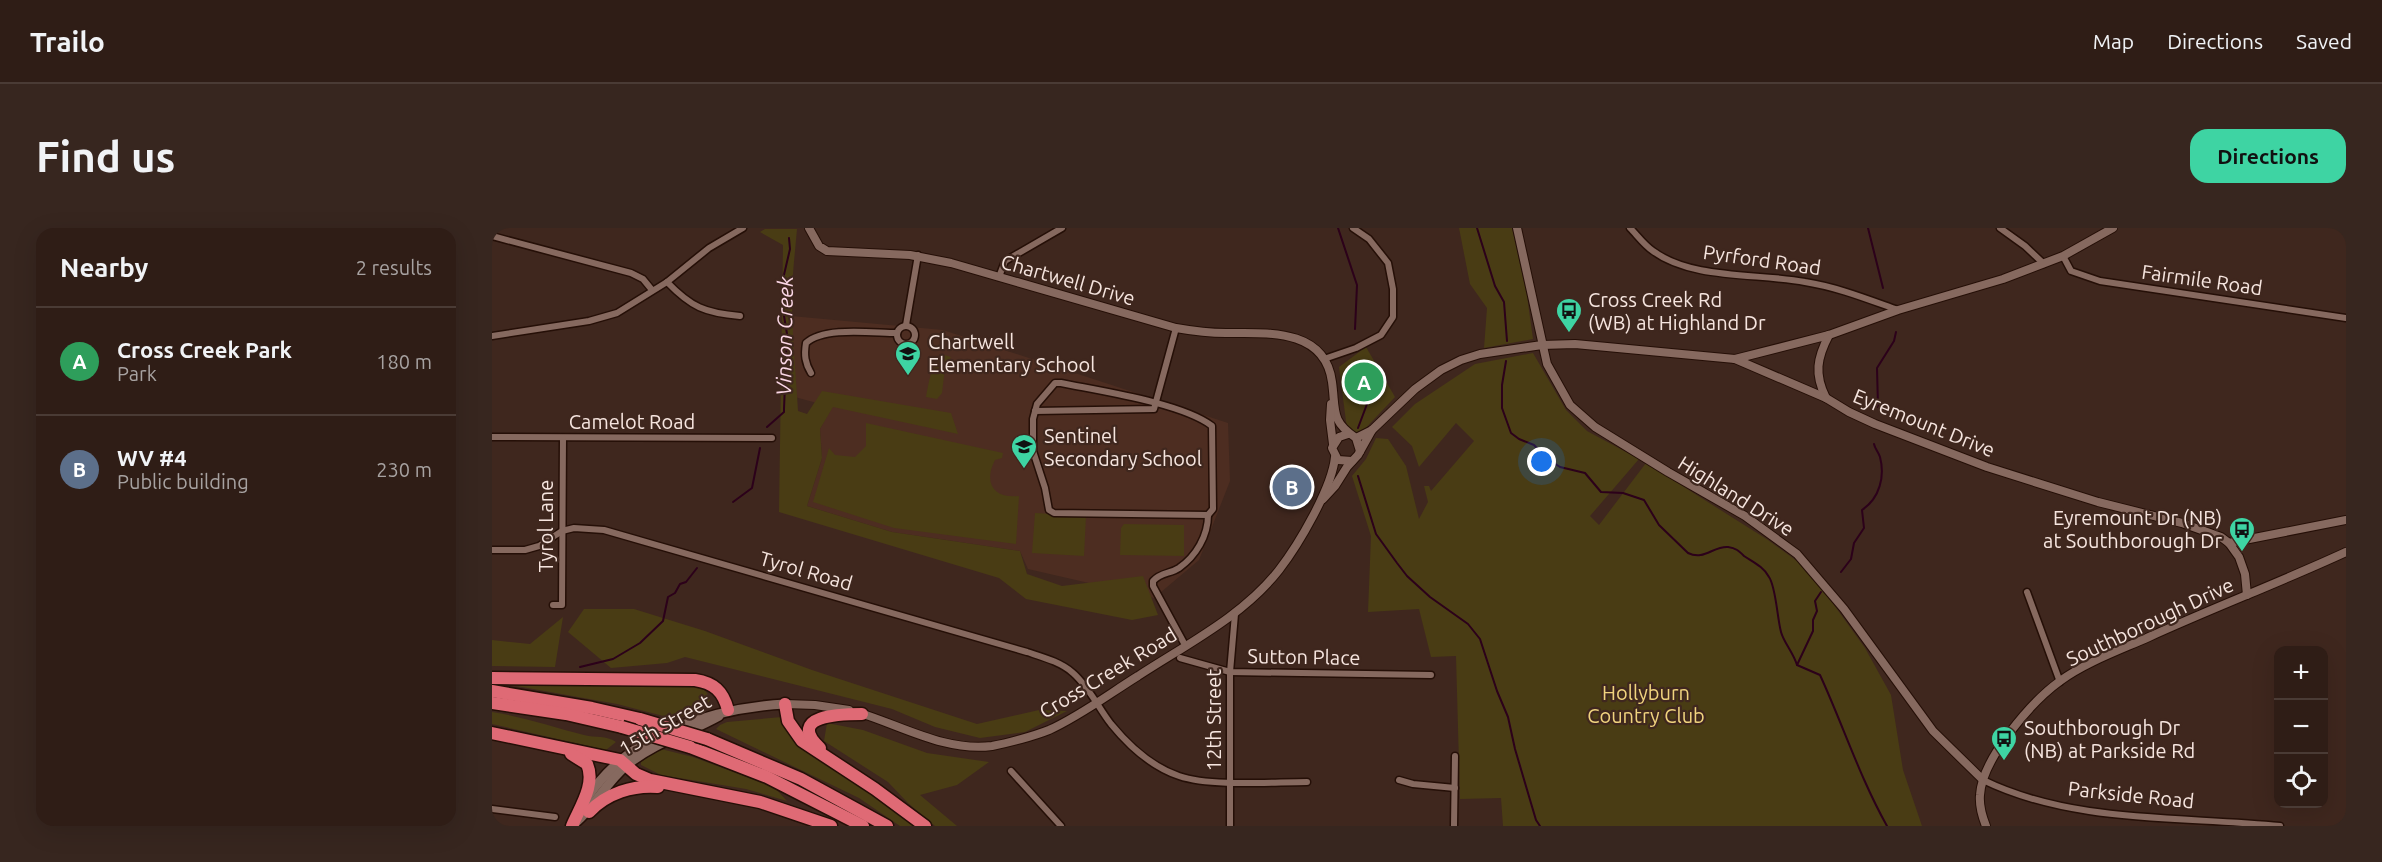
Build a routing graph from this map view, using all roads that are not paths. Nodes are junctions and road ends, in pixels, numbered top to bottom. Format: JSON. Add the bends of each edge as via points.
{"nodes":[{"id":1,"x":743,"y":228,"type":"edge"},
{"id":2,"x":809,"y":228,"type":"edge"},
{"id":3,"x":1062,"y":228,"type":"edge"},
{"id":4,"x":1353,"y":228,"type":"edge"},
{"id":5,"x":1517,"y":228,"type":"edge"},
{"id":6,"x":1630,"y":228,"type":"edge"},
{"id":7,"x":2000,"y":228,"type":"edge"},
{"id":8,"x":2113,"y":228,"type":"edge"},
{"id":9,"x":492,"y":236,"type":"edge"},
{"id":10,"x":918,"y":255,"type":"junction"},
{"id":11,"x":2063,"y":256,"type":"junction"},
{"id":12,"x":2044,"y":264,"type":"junction"},
{"id":13,"x":999,"y":277,"type":"junction"},
{"id":14,"x":667,"y":282,"type":"junction"},
{"id":15,"x":652,"y":290,"type":"junction"},
{"id":16,"x":1898,"y":310,"type":"junction"},
{"id":17,"x":740,"y":316,"type":"dead end"},
{"id":18,"x":2346,"y":318,"type":"edge"},
{"id":19,"x":906,"y":326,"type":"junction"},
{"id":20,"x":1176,"y":328,"type":"junction"},
{"id":21,"x":897,"y":333,"type":"junction"},
{"id":22,"x":1829,"y":335,"type":"junction"},
{"id":23,"x":492,"y":336,"type":"edge"},
{"id":24,"x":1542,"y":345,"type":"junction"},
{"id":25,"x":1324,"y":359,"type":"junction"},
{"id":26,"x":1735,"y":359,"type":"junction"},
{"id":27,"x":812,"y":373,"type":"dead end"},
{"id":28,"x":1333,"y":393,"type":"junction"},
{"id":29,"x":1826,"y":398,"type":"junction"},
{"id":30,"x":1156,"y":404,"type":"junction"},
{"id":31,"x":1035,"y":411,"type":"junction"},
{"id":32,"x":1372,"y":430,"type":"junction"},
{"id":33,"x":1348,"y":434,"type":"junction"},
{"id":34,"x":492,"y":437,"type":"edge"},
{"id":35,"x":563,"y":438,"type":"junction"},
{"id":36,"x":772,"y":438,"type":"dead end"},
{"id":37,"x":1356,"y":438,"type":"junction"},
{"id":38,"x":1333,"y":444,"type":"junction"},
{"id":39,"x":1360,"y":451,"type":"junction"},
{"id":40,"x":1335,"y":457,"type":"junction"},
{"id":41,"x":1352,"y":461,"type":"junction"},
{"id":42,"x":1320,"y":503,"type":"junction"},
{"id":43,"x":1208,"y":515,"type":"junction"},
{"id":44,"x":2346,"y":520,"type":"edge"},
{"id":45,"x":562,"y":531,"type":"junction"},
{"id":46,"x":2229,"y":543,"type":"junction"},
{"id":47,"x":492,"y":550,"type":"edge"},
{"id":48,"x":2346,"y":552,"type":"edge"},
{"id":49,"x":2028,"y":592,"type":"dead end"},
{"id":50,"x":2247,"y":595,"type":"junction"},
{"id":51,"x":553,"y":605,"type":"dead end"},
{"id":52,"x":1234,"y":614,"type":"junction"},
{"id":53,"x":1185,"y":645,"type":"junction"},
{"id":54,"x":1180,"y":658,"type":"dead end"},
{"id":55,"x":1230,"y":672,"type":"junction"},
{"id":56,"x":1431,"y":675,"type":"dead end"},
{"id":57,"x":492,"y":678,"type":"edge"},
{"id":58,"x":2060,"y":682,"type":"junction"},
{"id":59,"x":492,"y":691,"type":"edge"},
{"id":60,"x":492,"y":702,"type":"edge"},
{"id":61,"x":1097,"y":702,"type":"junction"},
{"id":62,"x":785,"y":704,"type":"junction"},
{"id":63,"x":728,"y":710,"type":"junction"},
{"id":64,"x":862,"y":714,"type":"junction"},
{"id":65,"x":498,"y":734,"type":"edge"},
{"id":66,"x":1455,"y":756,"type":"dead end"},
{"id":67,"x":623,"y":762,"type":"junction"},
{"id":68,"x":1011,"y":771,"type":"dead end"},
{"id":69,"x":851,"y":773,"type":"junction"},
{"id":70,"x":1399,"y":780,"type":"dead end"},
{"id":71,"x":1983,"y":780,"type":"junction"},
{"id":72,"x":1231,"y":782,"type":"junction"},
{"id":73,"x":1307,"y":782,"type":"dead end"},
{"id":74,"x":684,"y":787,"type":"junction"},
{"id":75,"x":1455,"y":789,"type":"junction"},
{"id":76,"x":492,"y":809,"type":"edge"},
{"id":77,"x":589,"y":812,"type":"junction"},
{"id":78,"x":555,"y":817,"type":"dead end"},
{"id":79,"x":572,"y":826,"type":"edge"},
{"id":80,"x":831,"y":826,"type":"edge"},
{"id":81,"x":863,"y":826,"type":"edge"},
{"id":82,"x":887,"y":826,"type":"edge"},
{"id":83,"x":924,"y":826,"type":"edge"},
{"id":84,"x":1061,"y":826,"type":"edge"},
{"id":85,"x":1230,"y":826,"type":"edge"},
{"id":86,"x":1454,"y":826,"type":"edge"},
{"id":87,"x":1986,"y":826,"type":"edge"},
{"id":88,"x":2280,"y":826,"type":"edge"}],
"edges":[{"from":1,"to":14,"type":"street","via":[[709,248]]},
{"from":2,"to":10,"type":"street","name":"Chartwell Drive","via":[[819,246],[827,251]]},
{"from":3,"to":13,"type":"street","via":[[1005,261]]},
{"from":4,"to":25,"type":"street","via":[[1369,239],[1388,263],[1393,316],[1381,334]]},
{"from":5,"to":24,"type":"street","name":"Highland Drive"},
{"from":6,"to":16,"type":"street","name":"Pyrford Road","via":[[1652,251],[1679,264],[1804,281]]},
{"from":7,"to":12,"type":"street"},
{"from":8,"to":11,"type":"street"},
{"from":9,"to":15,"type":"street","via":[[631,273]]},
{"from":10,"to":13,"type":"street","name":"Chartwell Drive"},
{"from":10,"to":19,"type":"street"},
{"from":11,"to":12,"type":"street"},
{"from":11,"to":18,"type":"street","name":"Fairmile Road","via":[[2072,272],[2100,281]]},
{"from":12,"to":16,"type":"street"},
{"from":13,"to":20,"type":"street","name":"Chartwell Drive"},
{"from":14,"to":15,"type":"street"},
{"from":14,"to":17,"type":"street","via":[[697,308]]},
{"from":15,"to":23,"type":"street","via":[[629,307],[603,318]]},
{"from":16,"to":22,"type":"street"},
{"from":19,"to":21,"type":"street"},
{"from":19,"to":21,"type":"street","via":[[915,332],[911,343],[899,341]]},
{"from":20,"to":25,"type":"street","name":"Chartwell Drive","via":[[1282,334],[1313,347]]},
{"from":20,"to":30,"type":"street"},
{"from":21,"to":27,"type":"street","via":[[841,333],[810,339],[804,353]]},
{"from":22,"to":26,"type":"street"},
{"from":22,"to":29,"type":"street","name":"Eyremount Drive","via":[[1817,368]]},
{"from":24,"to":26,"type":"street","via":[[1602,346]]},
{"from":24,"to":32,"type":"street","via":[[1461,360],[1415,388]]},
{"from":24,"to":71,"type":"street","name":"Highland Drive","via":[[1547,364],[1570,405],[1595,426],[1745,516],[1797,554],[1844,609],[1933,731]]},
{"from":25,"to":28,"type":"street"},
{"from":26,"to":29,"type":"street"},
{"from":28,"to":33,"type":"street","via":[[1340,426]]},
{"from":28,"to":38,"type":"street"},
{"from":29,"to":46,"type":"street","name":"Eyremount Drive","via":[[1875,424],[1987,467],[2203,530]]},
{"from":30,"to":31,"type":"street","via":[[1151,411]]},
{"from":30,"to":31,"type":"street","via":[[1060,383],[1050,387]]},
{"from":30,"to":43,"type":"street","via":[[1205,420],[1212,426],[1213,509]]},
{"from":31,"to":43,"type":"street","via":[[1033,451],[1048,510]]},
{"from":32,"to":37,"type":"street"},
{"from":32,"to":39,"type":"street"},
{"from":33,"to":37,"type":"street"},
{"from":33,"to":38,"type":"street"},
{"from":34,"to":35,"type":"street","name":"Camelot Road"},
{"from":35,"to":36,"type":"street","name":"Camelot Road"},
{"from":35,"to":45,"type":"street","name":"Tyrol Lane"},
{"from":37,"to":39,"type":"street"},
{"from":38,"to":40,"type":"street"},
{"from":39,"to":41,"type":"street"},
{"from":40,"to":41,"type":"street","via":[[1342,462]]},
{"from":40,"to":42,"type":"street","name":"Cross Creek Road"},
{"from":41,"to":42,"type":"street","name":"Cross Creek Road"},
{"from":42,"to":52,"type":"street","name":"Cross Creek Road","via":[[1279,570]]},
{"from":43,"to":53,"type":"street","via":[[1206,533],[1193,554],[1178,570],[1159,575],[1153,581]]},
{"from":44,"to":46,"type":"street"},
{"from":45,"to":47,"type":"street","name":"Tyrol Road","via":[[532,549]]},
{"from":45,"to":51,"type":"street","name":"Tyrol Lane","via":[[562,605]]},
{"from":45,"to":61,"type":"street","name":"Tyrol Road","via":[[583,528],[616,533],[1027,652],[1072,672]]},
{"from":46,"to":50,"type":"street","via":[[2245,574]]},
{"from":48,"to":50,"type":"street","name":"Southborough Drive"},
{"from":49,"to":58,"type":"street"},
{"from":50,"to":58,"type":"street","name":"Southborough Drive","via":[[2100,658]]},
{"from":52,"to":53,"type":"street","name":"Cross Creek Road"},
{"from":52,"to":55,"type":"street","name":"12th Street"},
{"from":53,"to":61,"type":"street","name":"Cross Creek Road"},
{"from":54,"to":55,"type":"street","name":"Sutton Place"},
{"from":55,"to":56,"type":"street","name":"Sutton Place"},
{"from":55,"to":72,"type":"street","name":"12th Street"},
{"from":57,"to":63,"type":"highway","via":[[695,680],[718,689]]},
{"from":58,"to":71,"type":"street","name":"Southborough Drive","via":[[2027,713],[1996,753]]},
{"from":59,"to":82,"type":"highway","bridge":true,"via":[[592,708],[707,740],[801,779]]},
{"from":60,"to":81,"type":"highway","bridge":true,"via":[[566,714],[690,747],[767,777]]},
{"from":61,"to":64,"type":"street","name":"Cross Creek Road","via":[[1048,730],[992,746],[935,740]]},
{"from":61,"to":72,"type":"street","name":"Tyrol Road","via":[[1110,724],[1154,765],[1180,777]]},
{"from":62,"to":63,"type":"main road","name":"15th Street"},
{"from":62,"to":64,"type":"street","name":"Cross Creek Road"},
{"from":62,"to":69,"type":"highway","via":[[796,735]]},
{"from":63,"to":67,"type":"main road","name":"15th Street","via":[[660,734]]},
{"from":64,"to":69,"type":"highway","via":[[822,716],[810,727],[814,743]]},
{"from":65,"to":67,"type":"highway"},
{"from":65,"to":79,"type":"highway","via":[[573,755],[587,764],[590,782]]},
{"from":66,"to":75,"type":"street"},
{"from":67,"to":74,"type":"highway","via":[[642,777]]},
{"from":67,"to":77,"type":"main road","name":"15th Street"},
{"from":67,"to":79,"type":"main road","name":"15th Street","via":[[592,790]]},
{"from":68,"to":84,"type":"street"},
{"from":69,"to":83,"type":"highway"},
{"from":70,"to":75,"type":"street"},
{"from":71,"to":87,"type":"street","name":"Southborough Drive","via":[[1981,813]]},
{"from":71,"to":88,"type":"street","name":"Parkside Road","via":[[2004,790],[2102,813]]},
{"from":72,"to":73,"type":"street","name":"Tyrol Road"},
{"from":72,"to":85,"type":"street","name":"12th Street"},
{"from":74,"to":77,"type":"highway","via":[[651,786],[621,792]]},
{"from":74,"to":80,"type":"highway","via":[[760,802]]},
{"from":75,"to":86,"type":"street"},
{"from":76,"to":78,"type":"street"},
{"from":77,"to":79,"type":"main road","name":"15th Street"}]}
